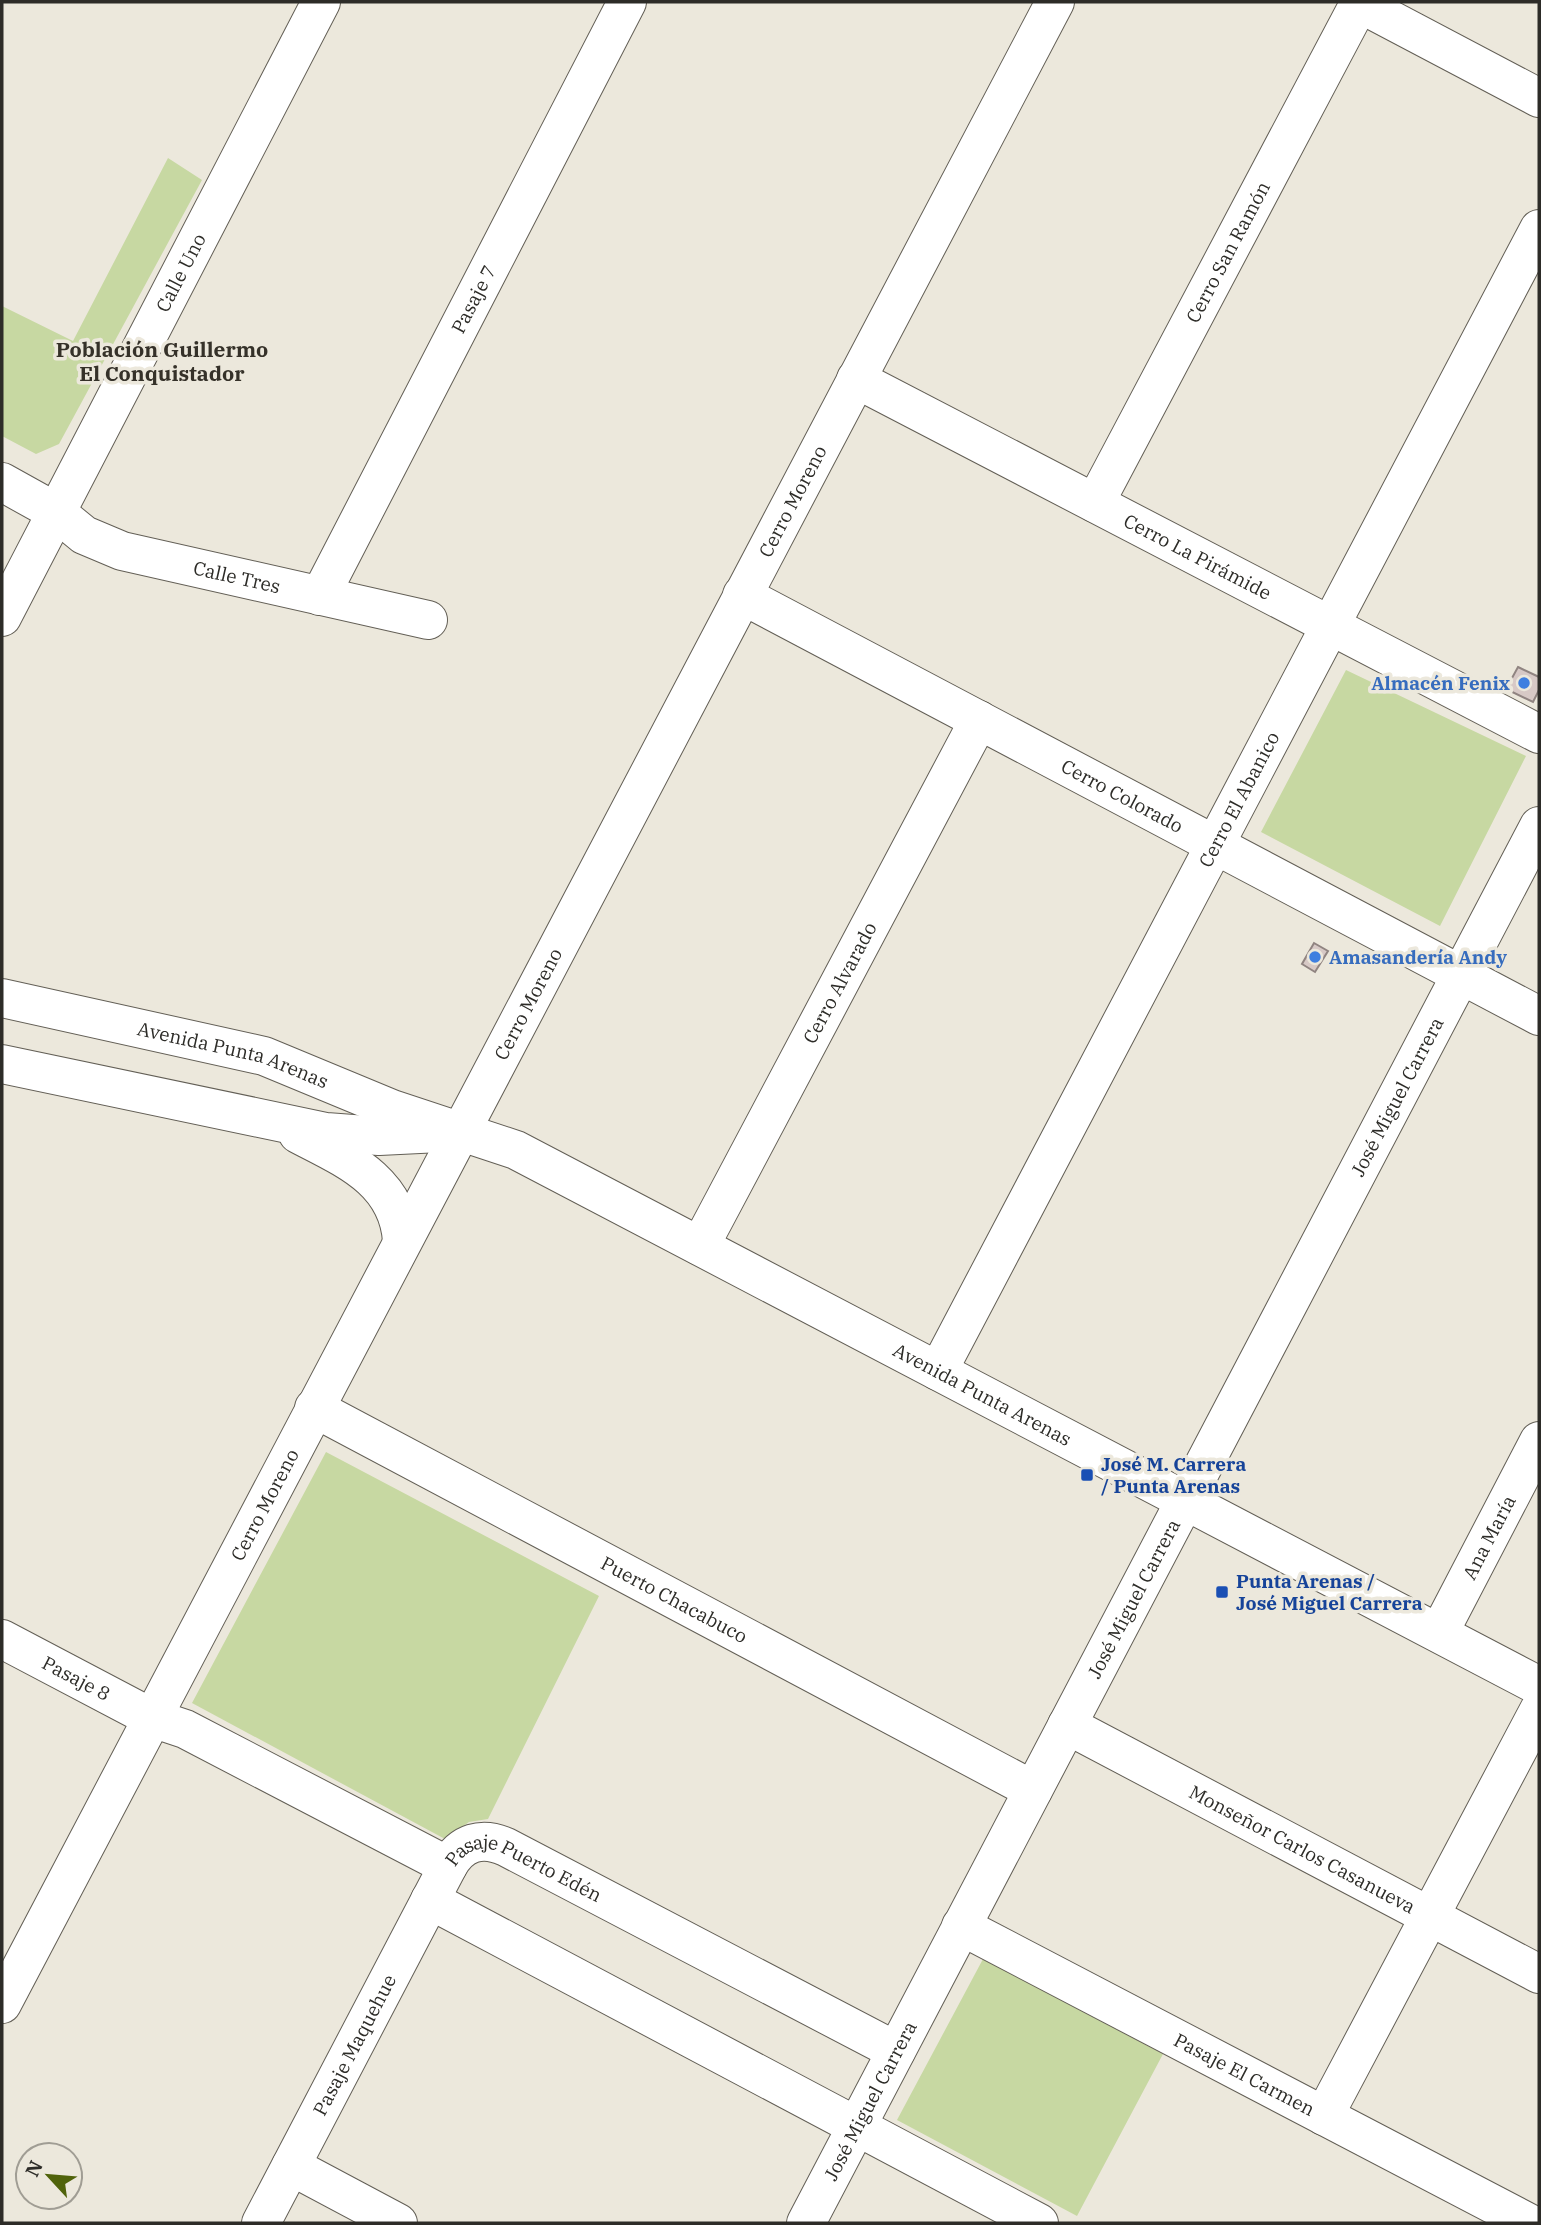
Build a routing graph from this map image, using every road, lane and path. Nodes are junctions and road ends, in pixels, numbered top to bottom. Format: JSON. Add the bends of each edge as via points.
{"nodes":[{"id":1,"x":320,"y":2,"type":"edge"},
{"id":2,"x":627,"y":2,"type":"edge"},
{"id":3,"x":1055,"y":2,"type":"edge"},
{"id":4,"x":1359,"y":2,"type":"edge"},
{"id":5,"x":1539,"y":98,"type":"edge"},
{"id":6,"x":1539,"y":229,"type":"edge"},
{"id":7,"x":856,"y":379,"type":"junction"},
{"id":8,"x":2,"y":482,"type":"edge"},
{"id":9,"x":1095,"y":503,"type":"junction"},
{"id":10,"x":56,"y":512,"type":"junction"},
{"id":11,"x":742,"y":595,"type":"junction"},
{"id":12,"x":320,"y":596,"type":"junction"},
{"id":13,"x":2,"y":617,"type":"edge"},
{"id":14,"x":428,"y":620,"type":"dead end"},
{"id":15,"x":1330,"y":626,"type":"junction"},
{"id":16,"x":979,"y":720,"type":"junction"},
{"id":17,"x":1539,"y":734,"type":"edge"},
{"id":18,"x":1539,"y":826,"type":"edge"},
{"id":19,"x":1215,"y":845,"type":"junction"},
{"id":20,"x":1461,"y":975,"type":"junction"},
{"id":21,"x":2,"y":998,"type":"edge"},
{"id":22,"x":1539,"y":1016,"type":"edge"},
{"id":23,"x":2,"y":1064,"type":"edge"},
{"id":24,"x":274,"y":1121,"type":"junction"},
{"id":25,"x":459,"y":1131,"type":"junction"},
{"id":26,"x":402,"y":1241,"type":"junction"},
{"id":27,"x":700,"y":1246,"type":"junction"},
{"id":28,"x":938,"y":1371,"type":"junction"},
{"id":29,"x":314,"y":1408,"type":"junction"},
{"id":30,"x":1539,"y":1441,"type":"edge"},
{"id":31,"x":1185,"y":1500,"type":"junction"},
{"id":32,"x":1439,"y":1633,"type":"junction"},
{"id":33,"x":2,"y":1639,"type":"edge"},
{"id":34,"x":1539,"y":1686,"type":"edge"},
{"id":35,"x":1539,"y":1710,"type":"edge"},
{"id":36,"x":152,"y":1718,"type":"junction"},
{"id":37,"x":1067,"y":1725,"type":"junction"},
{"id":38,"x":1033,"y":1790,"type":"junction"},
{"id":39,"x":448,"y":1866,"type":"junction"},
{"id":40,"x":430,"y":1900,"type":"junction"},
{"id":41,"x":1430,"y":1916,"type":"junction"},
{"id":42,"x":961,"y":1926,"type":"junction"},
{"id":43,"x":1539,"y":1973,"type":"edge"},
{"id":44,"x":2,"y":2004,"type":"edge"},
{"id":45,"x":896,"y":2052,"type":"junction"},
{"id":46,"x":1324,"y":2116,"type":"junction"},
{"id":47,"x":857,"y":2126,"type":"junction"},
{"id":48,"x":290,"y":2166,"type":"junction"},
{"id":49,"x":261,"y":2223,"type":"edge"},
{"id":50,"x":398,"y":2223,"type":"edge"},
{"id":51,"x":806,"y":2223,"type":"edge"},
{"id":52,"x":1040,"y":2223,"type":"edge"},
{"id":53,"x":1529,"y":2223,"type":"edge"}],
"edges":[{"from":1,"to":10,"type":"street","name":"Calle Uno"},
{"from":2,"to":12,"type":"street","name":"Pasaje 7"},
{"from":3,"to":7,"type":"street","name":"Cerro Moreno"},
{"from":4,"to":5,"type":"street"},
{"from":4,"to":9,"type":"street","name":"Cerro San Ramón"},
{"from":6,"to":15,"type":"street","name":"Cerro El Abanico"},
{"from":7,"to":9,"type":"street","name":"Cerro La Pirámide"},
{"from":7,"to":11,"type":"street","name":"Cerro Moreno"},
{"from":8,"to":10,"type":"street","name":"Calle Tres"},
{"from":9,"to":15,"type":"street","name":"Cerro La Pirámide"},
{"from":10,"to":12,"type":"street","name":"Calle Tres","via":[[84,535],[122,551]]},
{"from":10,"to":13,"type":"street","name":"Calle Uno"},
{"from":11,"to":16,"type":"street","name":"Cerro Colorado"},
{"from":11,"to":25,"type":"street","name":"Cerro Moreno"},
{"from":12,"to":14,"type":"street","name":"Calle Tres"},
{"from":15,"to":17,"type":"street","name":"Cerro La Pirámide"},
{"from":15,"to":19,"type":"street","name":"Cerro El Abanico"},
{"from":16,"to":19,"type":"street","name":"Cerro Colorado"},
{"from":16,"to":27,"type":"street","name":"Cerro Alvarado"},
{"from":18,"to":20,"type":"street","name":"José Miguel Carrera"},
{"from":19,"to":20,"type":"street","name":"Cerro Colorado"},
{"from":19,"to":28,"type":"street","name":"Cerro El Abanico"},
{"from":20,"to":22,"type":"street","name":"Cerro Colorado"},
{"from":20,"to":31,"type":"street","name":"José Miguel Carrera"},
{"from":21,"to":25,"type":"street","name":"Avenida Punta Arenas","via":[[264,1056],[392,1109]]},
{"from":23,"to":24,"type":"street","name":"Avenida Punta Arenas"},
{"from":24,"to":25,"type":"street","name":"Avenida Punta Arenas","via":[[326,1132],[379,1136]]},
{"from":24,"to":26,"type":"street","via":[[381,1185],[397,1213]]},
{"from":25,"to":26,"type":"street","name":"Cerro Moreno"},
{"from":25,"to":27,"type":"street","name":"Avenida Punta Arenas","via":[[516,1150]]},
{"from":26,"to":29,"type":"street","name":"Cerro Moreno"},
{"from":27,"to":28,"type":"street","name":"Avenida Punta Arenas"},
{"from":28,"to":31,"type":"street","name":"Avenida Punta Arenas"},
{"from":29,"to":36,"type":"street","name":"Cerro Moreno"},
{"from":29,"to":38,"type":"street","name":"Puerto Chacabuco"},
{"from":30,"to":32,"type":"street","name":"Ana María"},
{"from":31,"to":32,"type":"street","name":"Avenida Punta Arenas"},
{"from":31,"to":37,"type":"street","name":"José Miguel Carrera"},
{"from":32,"to":34,"type":"street","name":"Avenida Punta Arenas"},
{"from":33,"to":36,"type":"street","name":"Pasaje 8"},
{"from":35,"to":41,"type":"street"},
{"from":36,"to":39,"type":"street","name":"Pasaje Puerto Edén","via":[[185,1729]]},
{"from":36,"to":44,"type":"street","name":"Cerro Moreno"},
{"from":37,"to":38,"type":"street","name":"José Miguel Carrera"},
{"from":37,"to":41,"type":"street","name":"Monseñor Carlos Casanueva"},
{"from":38,"to":42,"type":"street","name":"José Miguel Carrera"},
{"from":39,"to":40,"type":"street","name":"Pasaje Maquehue"},
{"from":39,"to":45,"type":"street","name":"Pasaje Puerto Edén","via":[[453,1856],[471,1843],[495,1842]]},
{"from":40,"to":47,"type":"street","name":"Pasaje Puerto Edén"},
{"from":40,"to":48,"type":"street","name":"Pasaje Maquehue"},
{"from":41,"to":43,"type":"street","name":"Monseñor Carlos Casanueva"},
{"from":41,"to":46,"type":"street"},
{"from":42,"to":45,"type":"street","name":"José Miguel Carrera"},
{"from":42,"to":46,"type":"street","name":"Pasaje El Carmen"},
{"from":45,"to":47,"type":"street","name":"José Miguel Carrera"},
{"from":46,"to":53,"type":"street","name":"Pasaje El Carmen"},
{"from":47,"to":51,"type":"street","name":"José Miguel Carrera"},
{"from":47,"to":52,"type":"street","name":"Pasaje Puerto Edén"},
{"from":48,"to":49,"type":"street","name":"Pasaje Maquehue"},
{"from":48,"to":50,"type":"street"}]}
